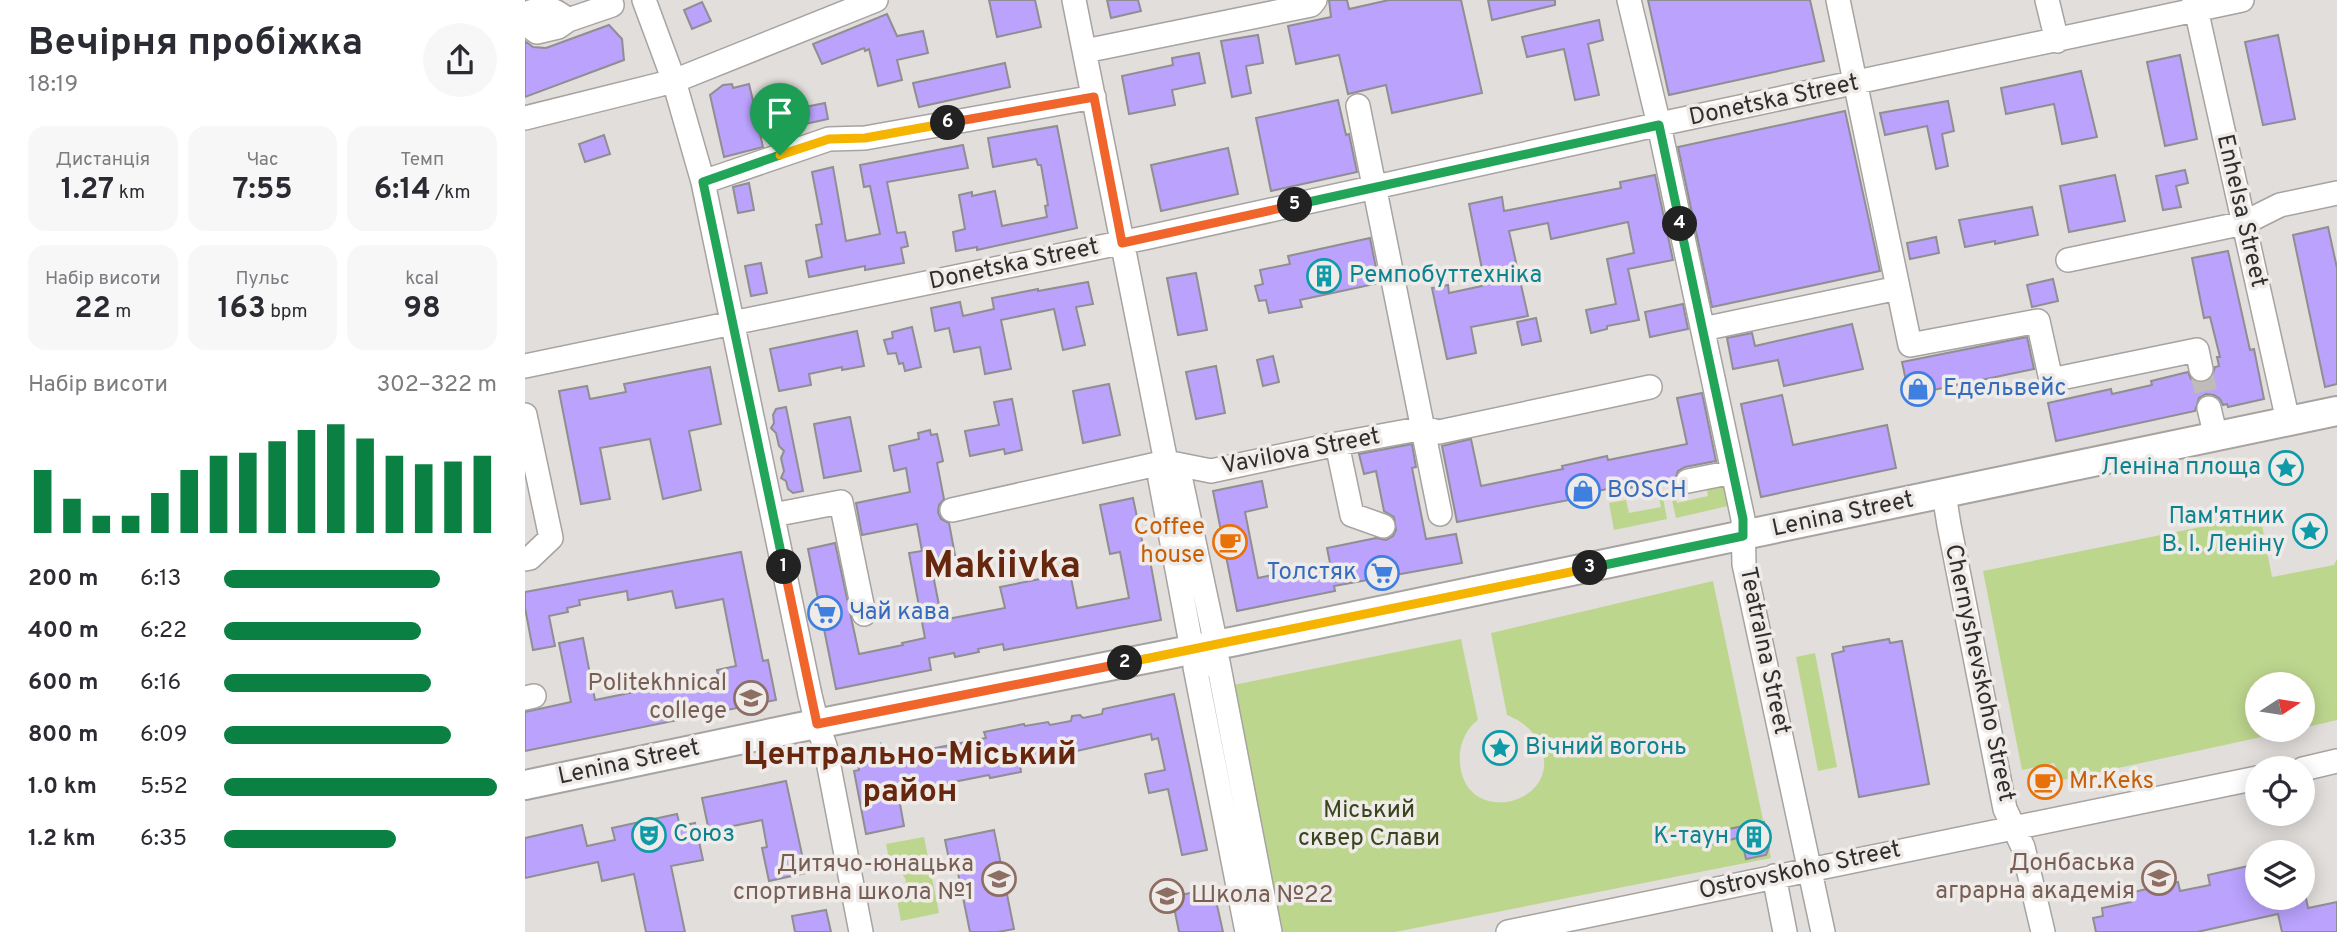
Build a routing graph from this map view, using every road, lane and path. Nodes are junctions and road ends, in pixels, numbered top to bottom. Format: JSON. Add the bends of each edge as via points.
{"nodes":[{"id":1,"x":644,"y":0,"type":"edge"},
{"id":2,"x":876,"y":0,"type":"edge"},
{"id":3,"x":1074,"y":0,"type":"edge"},
{"id":4,"x":1629,"y":0,"type":"edge"},
{"id":5,"x":1838,"y":0,"type":"edge"},
{"id":6,"x":2047,"y":0,"type":"edge"},
{"id":7,"x":2242,"y":0,"type":"edge"},
{"id":8,"x":1313,"y":2,"type":"edge"},
{"id":9,"x":613,"y":5,"type":"dead end"},
{"id":10,"x":2195,"y":5,"type":"edge"},
{"id":11,"x":525,"y":14,"type":"edge"},
{"id":12,"x":568,"y":20,"type":"junction"},
{"id":13,"x":525,"y":23,"type":"edge"},
{"id":14,"x":2057,"y":41,"type":"junction"},
{"id":15,"x":1085,"y":51,"type":"junction"},
{"id":16,"x":674,"y":81,"type":"junction"},
{"id":17,"x":1855,"y":83,"type":"junction"},
{"id":18,"x":1094,"y":97,"type":"junction"},
{"id":19,"x":1358,"y":106,"type":"dead end"},
{"id":20,"x":525,"y":118,"type":"edge"},
{"id":21,"x":1659,"y":125,"type":"junction"},
{"id":22,"x":703,"y":182,"type":"junction"},
{"id":23,"x":1374,"y":188,"type":"junction"},
{"id":24,"x":2337,"y":193,"type":"edge"},
{"id":25,"x":2243,"y":223,"type":"junction"},
{"id":26,"x":1122,"y":243,"type":"junction"},
{"id":27,"x":2067,"y":260,"type":"dead end"},
{"id":28,"x":1898,"y":288,"type":"junction"},
{"id":29,"x":734,"y":324,"type":"junction"},
{"id":30,"x":1703,"y":329,"type":"junction"},
{"id":31,"x":525,"y":366,"type":"edge"},
{"id":32,"x":2201,"y":369,"type":"tunnel mouth"},
{"id":33,"x":1650,"y":387,"type":"dead end"},
{"id":34,"x":2210,"y":408,"type":"tunnel mouth"},
{"id":35,"x":2337,"y":411,"type":"edge"},
{"id":36,"x":525,"y":415,"type":"edge"},
{"id":37,"x":2288,"y":421,"type":"junction"},
{"id":38,"x":1424,"y":428,"type":"junction"},
{"id":39,"x":2216,"y":437,"type":"junction"},
{"id":40,"x":1337,"y":444,"type":"junction"},
{"id":41,"x":1166,"y":462,"type":"junction"},
{"id":42,"x":1733,"y":472,"type":"junction"},
{"id":43,"x":1688,"y":481,"type":"dead end"},
{"id":44,"x":1944,"y":494,"type":"junction"},
{"id":45,"x":952,"y":510,"type":"dead end"},
{"id":46,"x":1440,"y":514,"type":"dead end"},
{"id":47,"x":773,"y":515,"type":"junction"},
{"id":48,"x":1383,"y":526,"type":"dead end"},
{"id":49,"x":1743,"y":536,"type":"junction"},
{"id":50,"x":525,"y":559,"type":"edge"},
{"id":51,"x":864,"y":614,"type":"dead end"},
{"id":52,"x":1204,"y":647,"type":"junction"},
{"id":53,"x":817,"y":724,"type":"junction"},
{"id":54,"x":2337,"y":761,"type":"edge"},
{"id":55,"x":2315,"y":766,"type":"edge"},
{"id":56,"x":2245,"y":781,"type":"edge"},
{"id":57,"x":525,"y":785,"type":"edge"},
{"id":58,"x":2016,"y":829,"type":"junction"},
{"id":59,"x":1811,"y":868,"type":"junction"},
{"id":60,"x":1774,"y":876,"type":"junction"},
{"id":61,"x":861,"y":932,"type":"edge"},
{"id":62,"x":1247,"y":932,"type":"edge"},
{"id":63,"x":1270,"y":932,"type":"edge"},
{"id":64,"x":1507,"y":932,"type":"edge"},
{"id":65,"x":1785,"y":932,"type":"edge"},
{"id":66,"x":1823,"y":932,"type":"edge"},
{"id":67,"x":2043,"y":932,"type":"edge"}],
"edges":[{"from":1,"to":16,"type":"street"},
{"from":2,"to":16,"type":"street"},
{"from":3,"to":15,"type":"street"},
{"from":4,"to":21,"type":"street","name":"Teatralna Street"},
{"from":5,"to":17,"type":"street"},
{"from":6,"to":14,"type":"street"},
{"from":7,"to":10,"type":"street","name":"Donetska Street"},
{"from":8,"to":15,"type":"street"},
{"from":9,"to":12,"type":"street"},
{"from":10,"to":14,"type":"street","name":"Donetska Street"},
{"from":10,"to":25,"type":"street","name":"Enhelsa Street"},
{"from":11,"to":12,"type":"street","via":[[543,7]]},
{"from":12,"to":13,"type":"street","via":[[537,32]]},
{"from":14,"to":17,"type":"street","name":"Donetska Street"},
{"from":15,"to":18,"type":"street"},
{"from":16,"to":20,"type":"street"},
{"from":16,"to":22,"type":"street"},
{"from":17,"to":21,"type":"street","name":"Donetska Street"},
{"from":17,"to":28,"type":"street"},
{"from":18,"to":22,"type":"street","via":[[865,138],[829,139]]},
{"from":18,"to":26,"type":"street"},
{"from":19,"to":23,"type":"street"},
{"from":21,"to":23,"type":"street","name":"Donetska Street"},
{"from":21,"to":30,"type":"street","name":"Teatralna Street"},
{"from":22,"to":29,"type":"street"},
{"from":23,"to":26,"type":"street","name":"Donetska Street"},
{"from":23,"to":38,"type":"street"},
{"from":24,"to":25,"type":"street","via":[[2280,205]]},
{"from":25,"to":27,"type":"street"},
{"from":25,"to":37,"type":"street","name":"Enhelsa Street"},
{"from":26,"to":29,"type":"street","name":"Donetska Street"},
{"from":26,"to":41,"type":"street"},
{"from":28,"to":30,"type":"street"},
{"from":28,"to":32,"type":"street","via":[[1910,345],[2038,321],[2051,380],[2197,350]]},
{"from":29,"to":31,"type":"street","name":"Donetska Street"},
{"from":29,"to":47,"type":"street"},
{"from":30,"to":42,"type":"street","name":"Teatralna Street"},
{"from":33,"to":38,"type":"street","name":"Vavilova Street","via":[[1439,432]]},
{"from":34,"to":39,"type":"street"},
{"from":35,"to":37,"type":"main road","name":"Lenina Street"},
{"from":36,"to":50,"type":"street","via":[[551,538]]},
{"from":37,"to":39,"type":"main road","name":"Lenina Street"},
{"from":38,"to":40,"type":"street","name":"Vavilova Street"},
{"from":38,"to":46,"type":"street"},
{"from":39,"to":44,"type":"main road","name":"Lenina Street"},
{"from":40,"to":41,"type":"street","name":"Vavilova Street","via":[[1211,471]]},
{"from":40,"to":48,"type":"street","via":[[1352,515]]},
{"from":41,"to":45,"type":"street","name":"Vavilova Street"},
{"from":41,"to":52,"type":"street","via":[[1160,479]]},
{"from":42,"to":43,"type":"street"},
{"from":42,"to":49,"type":"street","name":"Teatralna Street"},
{"from":44,"to":49,"type":"main road","name":"Lenina Street"},
{"from":44,"to":58,"type":"street","name":"Chernyshevskoho Street","via":[[2005,809]]},
{"from":47,"to":51,"type":"street","via":[[841,502]]},
{"from":47,"to":53,"type":"street"},
{"from":49,"to":52,"type":"main road","name":"Lenina Street"},
{"from":49,"to":59,"type":"street","name":"Teatralna Street","via":[[1744,564]]},
{"from":52,"to":53,"type":"main road","name":"Lenina Street"},
{"from":53,"to":57,"type":"main road","name":"Lenina Street"},
{"from":53,"to":61,"type":"street"},
{"from":54,"to":55,"type":"street"},
{"from":56,"to":58,"type":"street","name":"Ostrovskoho Street"},
{"from":58,"to":59,"type":"street","name":"Ostrovskoho Street"},
{"from":58,"to":67,"type":"street","name":"Chernyshevskoho Street"},
{"from":59,"to":60,"type":"street","name":"Ostrovskoho Street"},
{"from":59,"to":66,"type":"street","name":"Teatralna Street"},
{"from":60,"to":64,"type":"street","name":"Ostrovskoho Street"},
{"from":60,"to":65,"type":"street"},
{"from":62,"to":63,"type":"street","via":[[1195,667],[1218,662]]}]}
